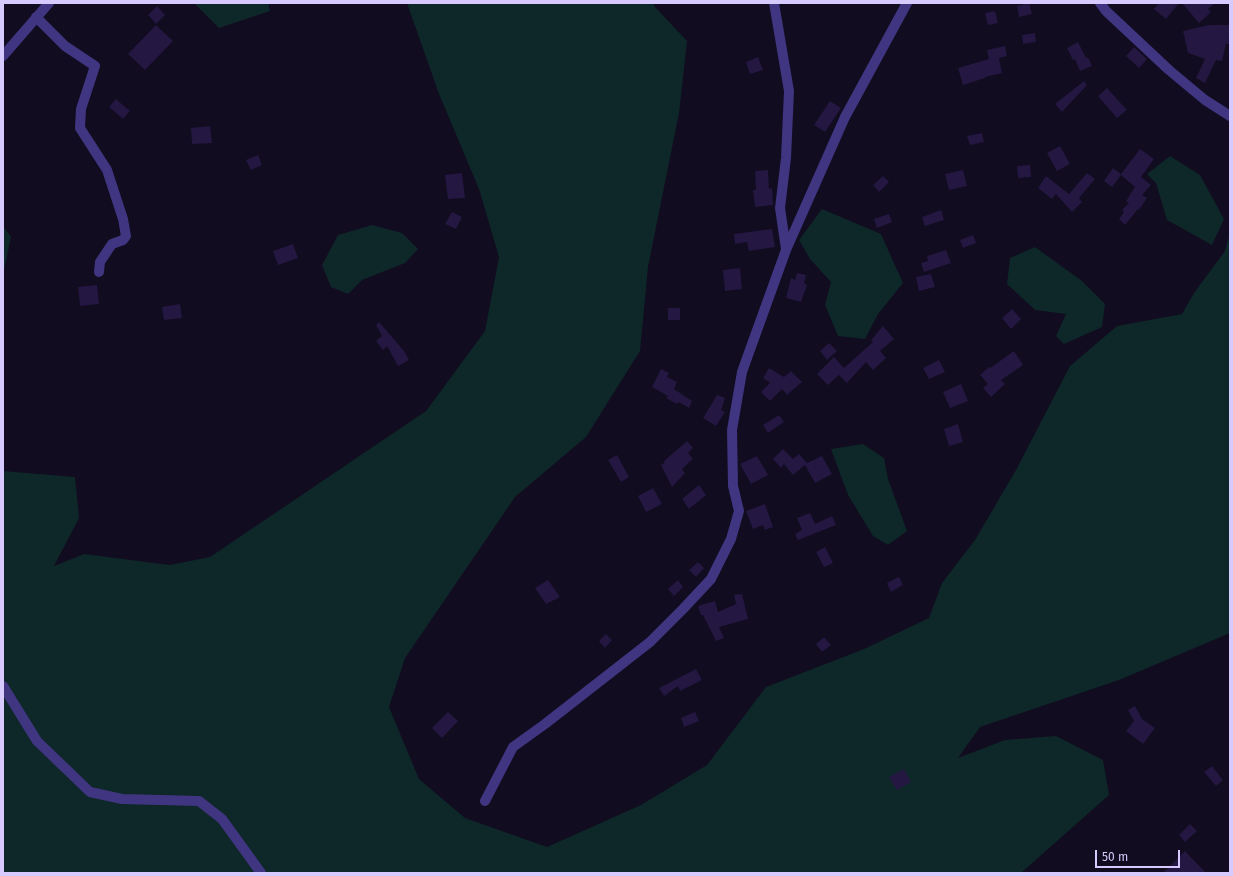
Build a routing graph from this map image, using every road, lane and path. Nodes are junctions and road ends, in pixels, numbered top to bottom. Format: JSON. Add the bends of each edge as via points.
{"nodes":[{"id":1,"x":49,"y":3,"type":"edge"},
{"id":2,"x":774,"y":3,"type":"edge"},
{"id":3,"x":907,"y":3,"type":"edge"},
{"id":4,"x":1100,"y":3,"type":"edge"},
{"id":5,"x":36,"y":16,"type":"junction"},
{"id":6,"x":3,"y":56,"type":"edge"},
{"id":7,"x":1230,"y":116,"type":"edge"},
{"id":8,"x":786,"y":250,"type":"junction"},
{"id":9,"x":99,"y":272,"type":"dead end"},
{"id":10,"x":3,"y":686,"type":"edge"},
{"id":11,"x":485,"y":802,"type":"dead end"},
{"id":12,"x":261,"y":873,"type":"edge"}],
"edges":[{"from":1,"to":5,"type":"street"},
{"from":2,"to":8,"type":"street","via":[[789,91],[786,158],[780,208]]},
{"from":3,"to":8,"type":"street","via":[[845,117]]},
{"from":4,"to":7,"type":"street","via":[[1169,70],[1205,100]]},
{"from":5,"to":6,"type":"street"},
{"from":5,"to":9,"type":"street","via":[[65,46],[95,66],[81,109],[80,128],[107,170],[126,236],[112,244],[100,262]]},
{"from":8,"to":11,"type":"street","via":[[742,372],[732,430],[732,486],[739,511],[731,540],[710,579],[650,642],[514,747]]},
{"from":10,"to":12,"type":"street","via":[[37,741],[90,792],[122,799],[199,801],[222,819]]}]}
